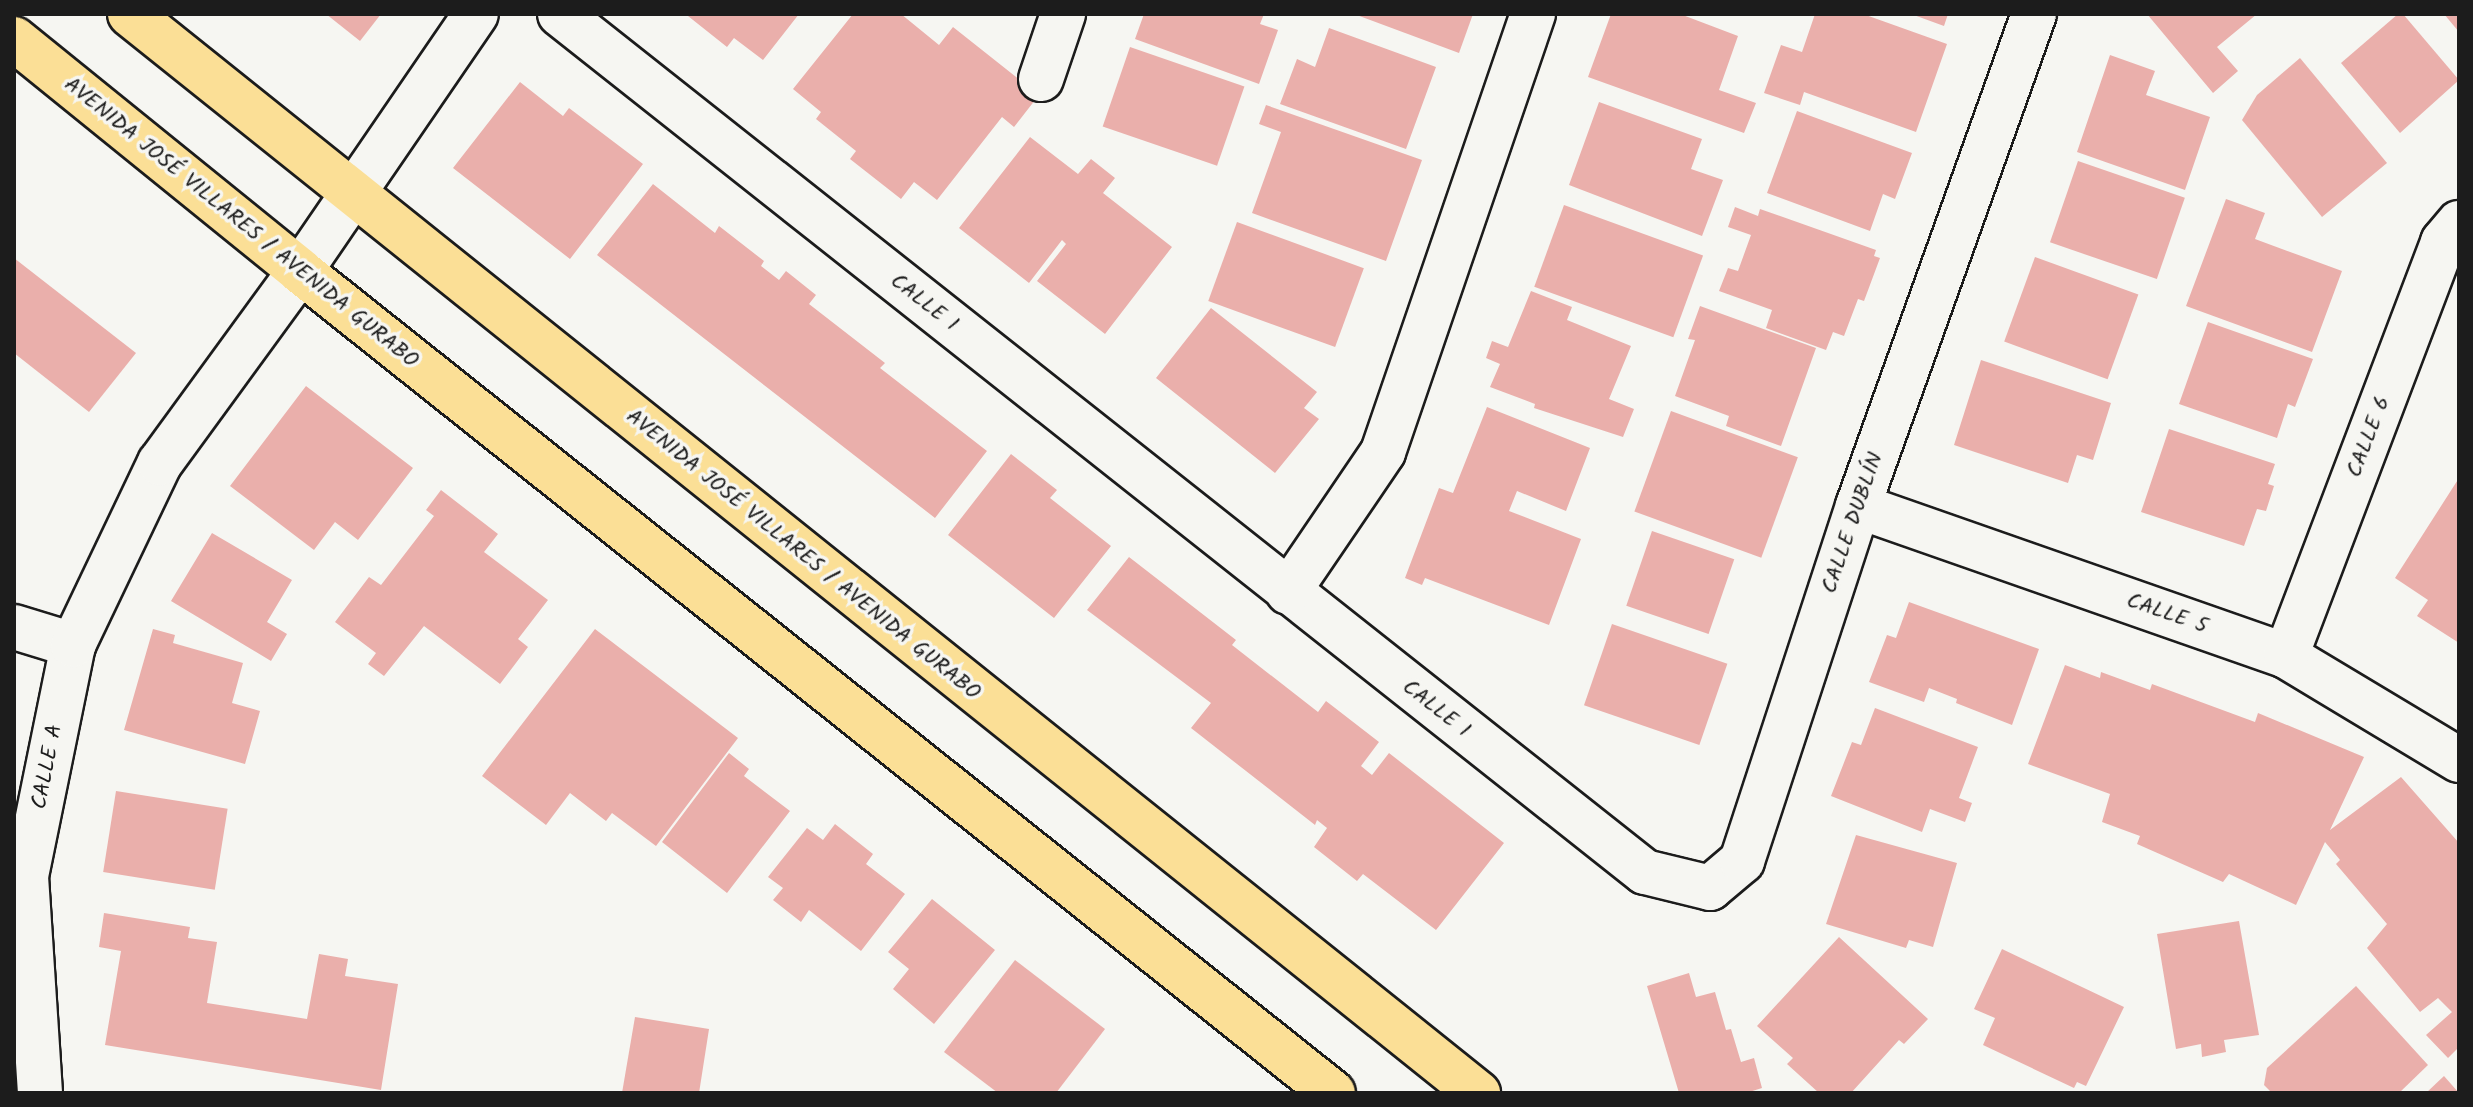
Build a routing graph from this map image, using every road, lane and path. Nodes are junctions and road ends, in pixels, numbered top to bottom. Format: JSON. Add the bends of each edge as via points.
{"nodes":[{"id":1,"x":130,"y":14,"type":"edge"},
{"id":2,"x":476,"y":14,"type":"edge"},
{"id":3,"x":560,"y":14,"type":"edge"},
{"id":4,"x":1063,"y":14,"type":"edge"},
{"id":5,"x":1533,"y":14,"type":"edge"},
{"id":6,"x":2034,"y":14,"type":"edge"},
{"id":7,"x":14,"y":39,"type":"edge"},
{"id":8,"x":1041,"y":79,"type":"dead end"},
{"id":9,"x":352,"y":195,"type":"junction"},
{"id":10,"x":2459,"y":223,"type":"edge"},
{"id":11,"x":300,"y":271,"type":"junction"},
{"id":12,"x":1858,"y":506,"type":"junction"},
{"id":13,"x":1288,"y":592,"type":"junction"},
{"id":14,"x":14,"y":627,"type":"edge"},
{"id":15,"x":73,"y":645,"type":"junction"},
{"id":16,"x":2286,"y":656,"type":"junction"},
{"id":17,"x":2459,"y":760,"type":"edge"},
{"id":18,"x":1585,"y":825,"type":"joint"},
{"id":19,"x":40,"y":1093,"type":"edge"},
{"id":20,"x":1333,"y":1093,"type":"edge"},
{"id":21,"x":1478,"y":1093,"type":"edge"}],
"edges":[{"from":1,"to":9,"type":"main road","name":"AVENIDA JOSÉ VILLARES / AVENIDA GURABO"},
{"from":2,"to":9,"type":"street"},
{"from":3,"to":13,"type":"street","name":"CALLE 1"},
{"from":4,"to":8,"type":"street"},
{"from":5,"to":13,"type":"street","via":[[1383,452]]},
{"from":6,"to":12,"type":"street","name":"CALLE DUBLÍN"},
{"from":7,"to":11,"type":"main road","name":"AVENIDA JOSÉ VILLARES / AVENIDA GURABO"},
{"from":9,"to":11,"type":"street","name":"CALLE A"},
{"from":9,"to":21,"type":"main road","name":"AVENIDA JOSÉ VILLARES / AVENIDA GURABO"},
{"from":10,"to":16,"type":"street","name":"CALLE 6","via":[[2443,242]]},
{"from":11,"to":15,"type":"street","name":"CALLE A","via":[[160,463]]},
{"from":11,"to":20,"type":"main road","name":"AVENIDA JOSÉ VILLARES / AVENIDA GURABO"},
{"from":12,"to":16,"type":"street","name":"CALLE 5"},
{"from":12,"to":18,"type":"street","name":"CALLE DUBLÍN","via":[[1742,861],[1710,888],[1645,872]]},
{"from":13,"to":18,"type":"street","name":"CALLE 1"},
{"from":14,"to":15,"type":"street"},
{"from":15,"to":19,"type":"street","name":"CALLE A","via":[[26,876]]},
{"from":16,"to":17,"type":"street","name":"CALLE 5"}]}
